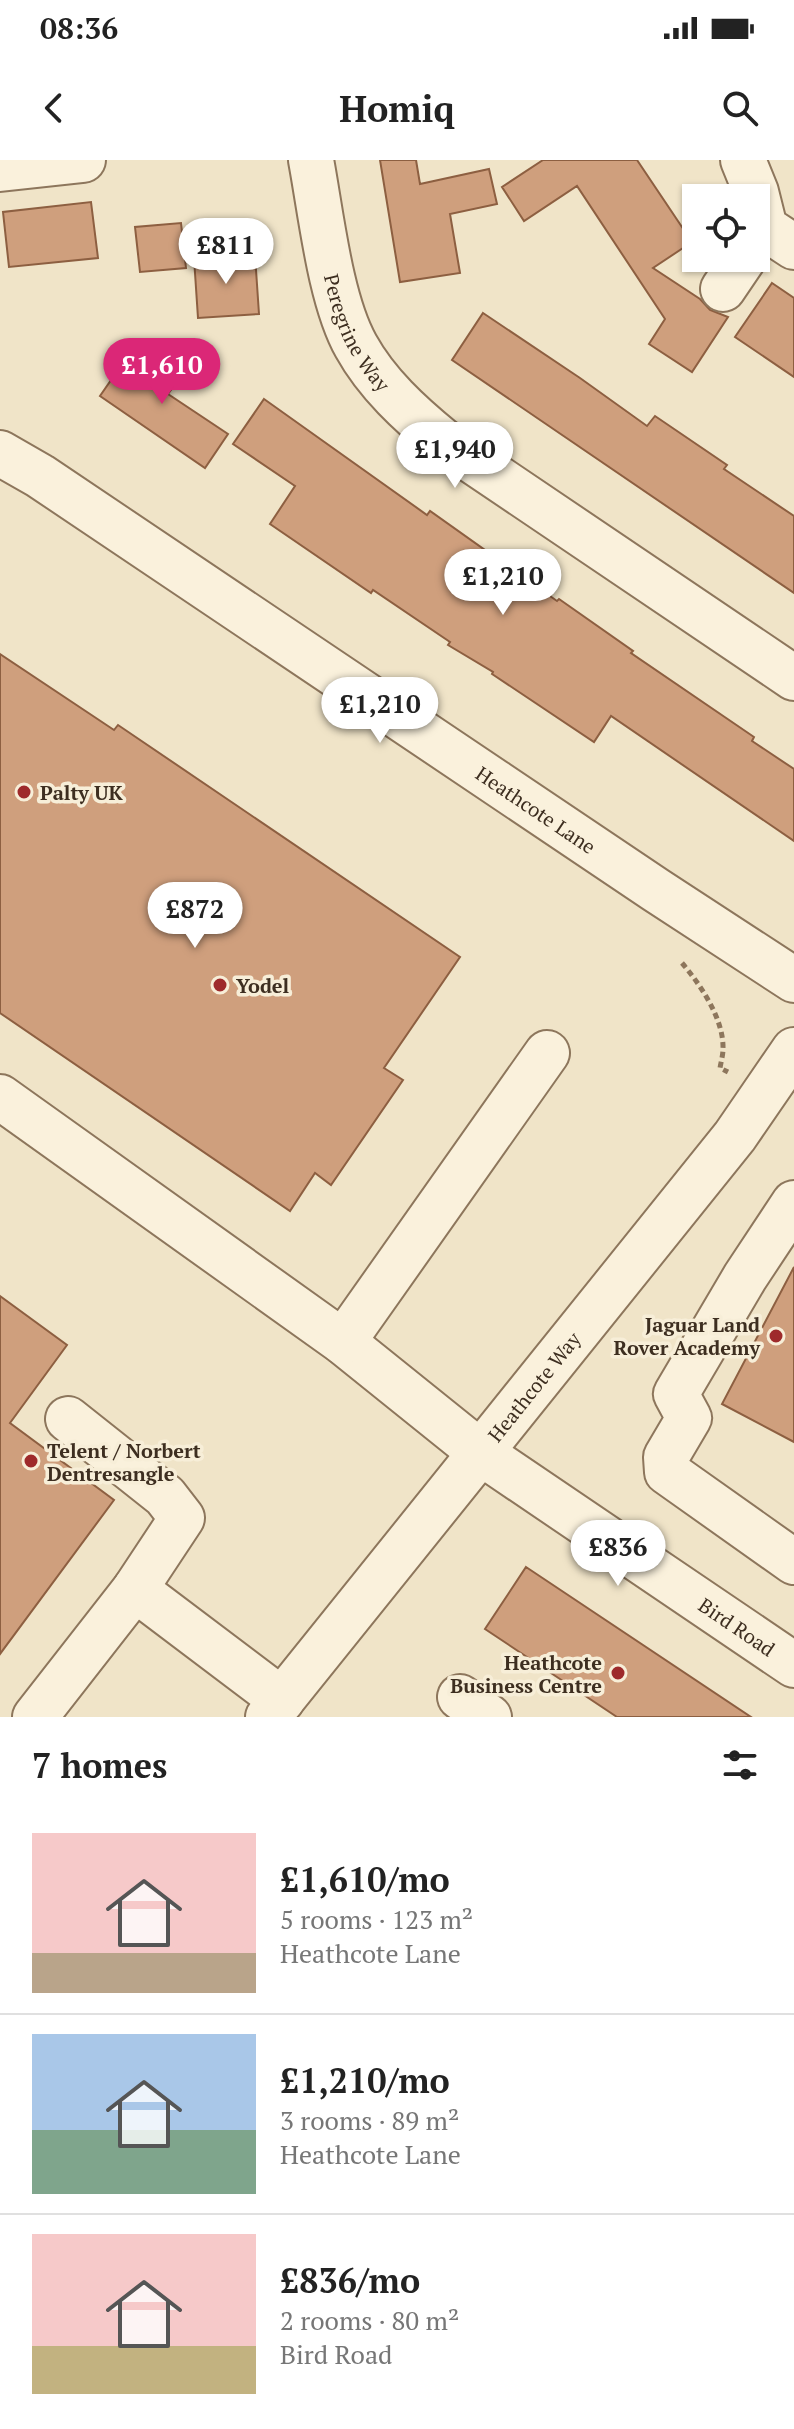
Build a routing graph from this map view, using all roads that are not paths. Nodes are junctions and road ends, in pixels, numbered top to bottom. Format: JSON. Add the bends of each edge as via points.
{"nodes":[{"id":1,"x":83,"y":160,"type":"edge"},
{"id":2,"x":311,"y":160,"type":"edge"},
{"id":3,"x":743,"y":160,"type":"edge"},
{"id":4,"x":0,"y":169,"type":"edge"},
{"id":5,"x":753,"y":184,"type":"edge"},
{"id":6,"x":0,"y":453,"type":"edge"},
{"id":7,"x":794,"y":678,"type":"edge"},
{"id":8,"x":794,"y":980,"type":"edge"},
{"id":9,"x":794,"y":1050,"type":"edge"},
{"id":10,"x":547,"y":1053,"type":"dead end"},
{"id":11,"x":0,"y":1097,"type":"edge"},
{"id":12,"x":794,"y":1203,"type":"edge"},
{"id":13,"x":343,"y":1342,"type":"junction"},
{"id":14,"x":68,"y":1419,"type":"dead end"},
{"id":15,"x":481,"y":1453,"type":"junction"},
{"id":16,"x":794,"y":1562,"type":"edge"},
{"id":17,"x":135,"y":1589,"type":"junction"},
{"id":18,"x":794,"y":1665,"type":"edge"},
{"id":19,"x":275,"y":1708,"type":"edge"},
{"id":20,"x":35,"y":1717,"type":"edge"}],
"edges":[{"from":1,"to":4,"type":"street"},
{"from":2,"to":7,"type":"street","name":"Peregrine Way","via":[[343,315],[355,345],[396,400],[443,441]]},
{"from":3,"to":5,"type":"street"},
{"from":6,"to":8,"type":"street","name":"Heathcote Lane"},
{"from":9,"to":15,"type":"street","name":"Heathcote Way","via":[[735,1136]]},
{"from":10,"to":13,"type":"street"},
{"from":11,"to":13,"type":"street","name":"Bird Road"},
{"from":12,"to":16,"type":"street","via":[[676,1394],[689,1418],[666,1457],[667,1472]]},
{"from":13,"to":15,"type":"street","name":"Bird Road"},
{"from":14,"to":17,"type":"street","via":[[165,1496],[182,1518]]},
{"from":15,"to":18,"type":"street","name":"Bird Road"},
{"from":15,"to":19,"type":"street","name":"Heathcote Way"},
{"from":17,"to":19,"type":"street"},
{"from":17,"to":20,"type":"street"}]}
